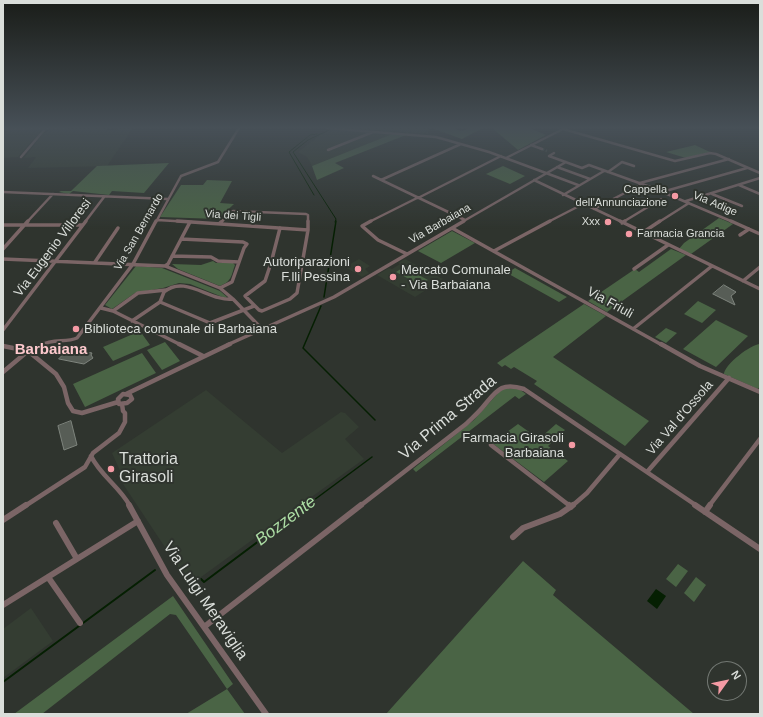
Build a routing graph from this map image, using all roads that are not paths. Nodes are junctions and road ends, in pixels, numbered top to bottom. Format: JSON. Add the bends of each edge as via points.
{"nodes":[{"id":1,"x":218,"y":161,"type":"edge"},
{"id":2,"x":423,"y":161,"type":"edge"},
{"id":3,"x":490,"y":161,"type":"edge"},
{"id":4,"x":515,"y":161,"type":"edge"},
{"id":5,"x":720,"y":161,"type":"edge"},
{"id":6,"x":734,"y":161,"type":"edge"},
{"id":7,"x":566,"y":162,"type":"joint"},
{"id":8,"x":634,"y":166,"type":"dead end"},
{"id":9,"x":557,"y":167,"type":"junction"},
{"id":10,"x":748,"y":168,"type":"junction"},
{"id":11,"x":606,"y":172,"type":"junction"},
{"id":12,"x":546,"y":173,"type":"junction"},
{"id":13,"x":760,"y":173,"type":"edge"},
{"id":14,"x":373,"y":176,"type":"dead end"},
{"id":15,"x":590,"y":178,"type":"junction"},
{"id":16,"x":760,"y":178,"type":"edge"},
{"id":17,"x":381,"y":180,"type":"junction"},
{"id":18,"x":534,"y":180,"type":"junction"},
{"id":19,"x":641,"y":184,"type":"junction"},
{"id":20,"x":579,"y":185,"type":"junction"},
{"id":21,"x":739,"y":185,"type":"junction"},
{"id":22,"x":3,"y":192,"type":"edge"},
{"id":23,"x":7,"y":192,"type":"junction"},
{"id":24,"x":662,"y":192,"type":"junction"},
{"id":25,"x":712,"y":193,"type":"junction"},
{"id":26,"x":53,"y":194,"type":"junction"},
{"id":27,"x":563,"y":194,"type":"junction"},
{"id":28,"x":760,"y":194,"type":"edge"},
{"id":29,"x":3,"y":196,"type":"edge"},
{"id":30,"x":104,"y":196,"type":"junction"},
{"id":31,"x":418,"y":198,"type":"junction"},
{"id":32,"x":168,"y":199,"type":"junction"},
{"id":33,"x":661,"y":199,"type":"dead end"},
{"id":34,"x":687,"y":202,"type":"junction"},
{"id":35,"x":583,"y":204,"type":"junction"},
{"id":36,"x":742,"y":206,"type":"dead end"},
{"id":37,"x":594,"y":209,"type":"junction"},
{"id":38,"x":157,"y":220,"type":"junction"},
{"id":39,"x":465,"y":220,"type":"junction"},
{"id":40,"x":190,"y":222,"type":"junction"},
{"id":41,"x":622,"y":223,"type":"junction"},
{"id":42,"x":219,"y":224,"type":"junction"},
{"id":43,"x":3,"y":225,"type":"edge"},
{"id":44,"x":24,"y":225,"type":"junction"},
{"id":45,"x":82,"y":225,"type":"junction"},
{"id":46,"x":118,"y":228,"type":"dead end"},
{"id":47,"x":280,"y":228,"type":"junction"},
{"id":48,"x":452,"y":228,"type":"junction"},
{"id":49,"x":749,"y":229,"type":"junction"},
{"id":50,"x":308,"y":230,"type":"junction"},
{"id":51,"x":642,"y":233,"type":"junction"},
{"id":52,"x":760,"y":234,"type":"edge"},
{"id":53,"x":740,"y":235,"type":"dead end"},
{"id":54,"x":181,"y":239,"type":"junction"},
{"id":55,"x":668,"y":245,"type":"junction"},
{"id":56,"x":3,"y":249,"type":"edge"},
{"id":57,"x":494,"y":252,"type":"junction"},
{"id":58,"x":407,"y":254,"type":"junction"},
{"id":59,"x":172,"y":256,"type":"junction"},
{"id":60,"x":3,"y":259,"type":"edge"},
{"id":61,"x":54,"y":261,"type":"junction"},
{"id":62,"x":95,"y":262,"type":"junction"},
{"id":63,"x":239,"y":262,"type":"junction"},
{"id":64,"x":133,"y":264,"type":"junction"},
{"id":65,"x":165,"y":266,"type":"junction"},
{"id":66,"x":712,"y":266,"type":"junction"},
{"id":67,"x":760,"y":266,"type":"edge"},
{"id":68,"x":634,"y":268,"type":"dead end"},
{"id":69,"x":743,"y":281,"type":"junction"},
{"id":70,"x":220,"y":288,"type":"junction"},
{"id":71,"x":760,"y":289,"type":"edge"},
{"id":72,"x":166,"y":290,"type":"junction"},
{"id":73,"x":233,"y":299,"type":"junction"},
{"id":74,"x":160,"y":302,"type":"junction"},
{"id":75,"x":254,"y":306,"type":"junction"},
{"id":76,"x":102,"y":308,"type":"junction"},
{"id":77,"x":244,"y":310,"type":"junction"},
{"id":78,"x":113,"y":311,"type":"junction"},
{"id":79,"x":132,"y":321,"type":"junction"},
{"id":80,"x":633,"y":328,"type":"junction"},
{"id":81,"x":262,"y":329,"type":"junction"},
{"id":82,"x":3,"y":330,"type":"edge"},
{"id":83,"x":3,"y":346,"type":"edge"},
{"id":84,"x":28,"y":351,"type":"junction"},
{"id":85,"x":33,"y":354,"type":"junction"},
{"id":86,"x":203,"y":356,"type":"junction"},
{"id":87,"x":3,"y":372,"type":"edge"},
{"id":88,"x":729,"y":378,"type":"junction"},
{"id":89,"x":143,"y":386,"type":"junction"},
{"id":90,"x":760,"y":392,"type":"edge"},
{"id":91,"x":126,"y":394,"type":"junction"},
{"id":92,"x":132,"y":397,"type":"junction"},
{"id":93,"x":129,"y":402,"type":"junction"},
{"id":94,"x":120,"y":403,"type":"junction"},
{"id":95,"x":125,"y":413,"type":"junction"},
{"id":96,"x":760,"y":439,"type":"edge"},
{"id":97,"x":491,"y":445,"type":"dead end"},
{"id":98,"x":620,"y":454,"type":"junction"},
{"id":99,"x":91,"y":456,"type":"junction"},
{"id":100,"x":95,"y":464,"type":"junction"},
{"id":101,"x":85,"y":466,"type":"junction"},
{"id":102,"x":646,"y":472,"type":"junction"},
{"id":103,"x":571,"y":507,"type":"junction"},
{"id":104,"x":705,"y":512,"type":"junction"},
{"id":105,"x":3,"y":520,"type":"edge"},
{"id":106,"x":138,"y":521,"type":"junction"},
{"id":107,"x":56,"y":523,"type":"dead end"},
{"id":108,"x":513,"y":537,"type":"dead end"},
{"id":109,"x":760,"y":549,"type":"edge"},
{"id":110,"x":77,"y":559,"type":"junction"},
{"id":111,"x":48,"y":577,"type":"junction"},
{"id":112,"x":3,"y":606,"type":"edge"},
{"id":113,"x":80,"y":623,"type":"dead end"},
{"id":114,"x":204,"y":627,"type":"junction"},
{"id":115,"x":266,"y":714,"type":"edge"}],
"edges":[{"from":1,"to":32,"type":"street","name":"Via San Bernardo","via":[[182,174]]},
{"from":2,"to":17,"type":"street"},
{"from":3,"to":31,"type":"street"},
{"from":4,"to":12,"type":"street"},
{"from":5,"to":19,"type":"street"},
{"from":6,"to":10,"type":"street"},
{"from":7,"to":9,"type":"street","name":"Via Barbaiana"},
{"from":7,"to":11,"type":"street","name":"Via Adige","via":[[582,168],[589,165]]},
{"from":8,"to":11,"type":"street","via":[[622,162]]},
{"from":9,"to":12,"type":"street","name":"Via Barbaiana"},
{"from":9,"to":15,"type":"street"},
{"from":10,"to":13,"type":"street"},
{"from":10,"to":24,"type":"street"},
{"from":11,"to":15,"type":"street"},
{"from":11,"to":19,"type":"street","name":"Via Adige"},
{"from":12,"to":18,"type":"street","name":"Via Barbaiana"},
{"from":12,"to":20,"type":"street"},
{"from":14,"to":17,"type":"street"},
{"from":15,"to":20,"type":"street"},
{"from":16,"to":21,"type":"street"},
{"from":17,"to":31,"type":"street"},
{"from":18,"to":27,"type":"street"},
{"from":18,"to":39,"type":"street","name":"Via Barbaiana"},
{"from":19,"to":24,"type":"street","name":"Via Adige"},
{"from":19,"to":37,"type":"street"},
{"from":20,"to":27,"type":"street"},
{"from":21,"to":25,"type":"street"},
{"from":21,"to":28,"type":"street"},
{"from":22,"to":23,"type":"street"},
{"from":23,"to":26,"type":"street"},
{"from":23,"to":29,"type":"street"},
{"from":24,"to":34,"type":"street","name":"Via Adige"},
{"from":25,"to":34,"type":"street"},
{"from":25,"to":36,"type":"street"},
{"from":26,"to":30,"type":"street"},
{"from":26,"to":44,"type":"street"},
{"from":27,"to":35,"type":"street"},
{"from":30,"to":32,"type":"street"},
{"from":30,"to":45,"type":"street","name":"Via Eugenio Villoresi"},
{"from":31,"to":39,"type":"street"},
{"from":31,"to":58,"type":"street","via":[[362,226],[378,240]]},
{"from":32,"to":38,"type":"street","name":"Via San Bernardo"},
{"from":33,"to":41,"type":"street"},
{"from":34,"to":49,"type":"street","name":"Via Adige"},
{"from":34,"to":51,"type":"street"},
{"from":35,"to":37,"type":"street"},
{"from":35,"to":57,"type":"street"},
{"from":37,"to":41,"type":"street"},
{"from":38,"to":40,"type":"street","name":"Via dei Tigli"},
{"from":38,"to":64,"type":"street","name":"Via San Bernardo"},
{"from":39,"to":48,"type":"street","name":"Via Barbaiana"},
{"from":40,"to":42,"type":"street","name":"Via dei Tigli"},
{"from":40,"to":54,"type":"street"},
{"from":41,"to":51,"type":"street"},
{"from":42,"to":47,"type":"street","name":"Via dei Tigli"},
{"from":42,"to":50,"type":"street","via":[[233,211],[306,214]]},
{"from":43,"to":44,"type":"street"},
{"from":44,"to":45,"type":"street"},
{"from":44,"to":56,"type":"street"},
{"from":45,"to":61,"type":"street","name":"Via Eugenio Villoresi"},
{"from":46,"to":62,"type":"street"},
{"from":47,"to":50,"type":"street","name":"Via dei Tigli"},
{"from":47,"to":75,"type":"street","via":[[266,279],[246,294],[246,298]]},
{"from":48,"to":57,"type":"street","name":"Via Friuli"},
{"from":48,"to":58,"type":"street","name":"Via Barbaiana"},
{"from":49,"to":52,"type":"street","name":"Via Adige"},
{"from":49,"to":53,"type":"street"},
{"from":50,"to":75,"type":"street","via":[[297,293],[265,311]]},
{"from":51,"to":55,"type":"street"},
{"from":54,"to":59,"type":"street"},
{"from":54,"to":63,"type":"street","via":[[243,242],[247,244]]},
{"from":55,"to":66,"type":"street"},
{"from":55,"to":68,"type":"street"},
{"from":57,"to":80,"type":"street","name":"Via Friuli"},
{"from":58,"to":81,"type":"street","name":"Via Barbaiana","via":[[323,302]]},
{"from":59,"to":63,"type":"street","via":[[211,257],[218,262]]},
{"from":59,"to":65,"type":"street"},
{"from":60,"to":61,"type":"street"},
{"from":61,"to":62,"type":"street"},
{"from":61,"to":82,"type":"street","name":"Via Eugenio Villoresi"},
{"from":62,"to":64,"type":"street"},
{"from":63,"to":70,"type":"street","via":[[232,282]]},
{"from":64,"to":65,"type":"street"},
{"from":64,"to":76,"type":"street","name":"Via San Bernardo"},
{"from":65,"to":70,"type":"street"},
{"from":66,"to":69,"type":"street"},
{"from":66,"to":80,"type":"street"},
{"from":67,"to":69,"type":"street"},
{"from":69,"to":71,"type":"street"},
{"from":70,"to":73,"type":"street"},
{"from":72,"to":73,"type":"street","via":[[177,286],[190,286],[225,300]]},
{"from":72,"to":74,"type":"street"},
{"from":72,"to":78,"type":"street","via":[[138,293]]},
{"from":73,"to":77,"type":"street"},
{"from":74,"to":77,"type":"street","via":[[210,323]]},
{"from":74,"to":79,"type":"street"},
{"from":75,"to":77,"type":"street"},
{"from":76,"to":78,"type":"street"},
{"from":76,"to":85,"type":"street","name":"Via San Bernardo","via":[[75,339],[45,343]]},
{"from":77,"to":81,"type":"street"},
{"from":78,"to":79,"type":"street"},
{"from":79,"to":86,"type":"street"},
{"from":80,"to":88,"type":"street","name":"Via Friuli","via":[[700,366]]},
{"from":81,"to":86,"type":"street","name":"Via Barbaiana"},
{"from":83,"to":84,"type":"street"},
{"from":84,"to":85,"type":"street"},
{"from":84,"to":87,"type":"street"},
{"from":85,"to":94,"type":"street","via":[[57,374],[73,411],[82,413]]},
{"from":86,"to":89,"type":"street","name":"Via Barbaiana"},
{"from":88,"to":90,"type":"street","name":"Via Friuli"},
{"from":88,"to":102,"type":"street","name":"Via Val d'Ossola"},
{"from":89,"to":91,"type":"street","name":"Via Barbaiana"},
{"from":89,"to":92,"type":"street"},
{"from":91,"to":92,"type":"street"},
{"from":91,"to":94,"type":"street","name":"Via Barbaiana","via":[[119,397]]},
{"from":92,"to":93,"type":"street"},
{"from":93,"to":94,"type":"street"},
{"from":93,"to":95,"type":"street"},
{"from":94,"to":95,"type":"street"},
{"from":95,"to":99,"type":"street","via":[[125,424],[120,433]]},
{"from":96,"to":104,"type":"street"},
{"from":97,"to":103,"type":"street"},
{"from":98,"to":102,"type":"street","name":"Via Prima Strada"},
{"from":98,"to":103,"type":"street","via":[[587,493]]},
{"from":98,"to":114,"type":"street","name":"Via Prima Strada","via":[[524,389],[513,385],[502,386],[466,424]]},
{"from":99,"to":100,"type":"street","name":"Via Luigi Meraviglia"},
{"from":99,"to":101,"type":"street"},
{"from":100,"to":101,"type":"street"},
{"from":100,"to":106,"type":"street","name":"Via Luigi Meraviglia","via":[[127,499]]},
{"from":101,"to":105,"type":"street"},
{"from":102,"to":104,"type":"street","name":"Via Prima Strada"},
{"from":103,"to":108,"type":"street","via":[[560,514],[523,528]]},
{"from":104,"to":109,"type":"street","name":"Via Prima Strada"},
{"from":106,"to":110,"type":"street"},
{"from":106,"to":114,"type":"street","name":"Via Luigi Meraviglia","via":[[167,575]]},
{"from":107,"to":110,"type":"street"},
{"from":110,"to":111,"type":"street"},
{"from":111,"to":112,"type":"street"},
{"from":111,"to":113,"type":"street"},
{"from":114,"to":115,"type":"street","name":"Via Luigi Meraviglia"}]}
